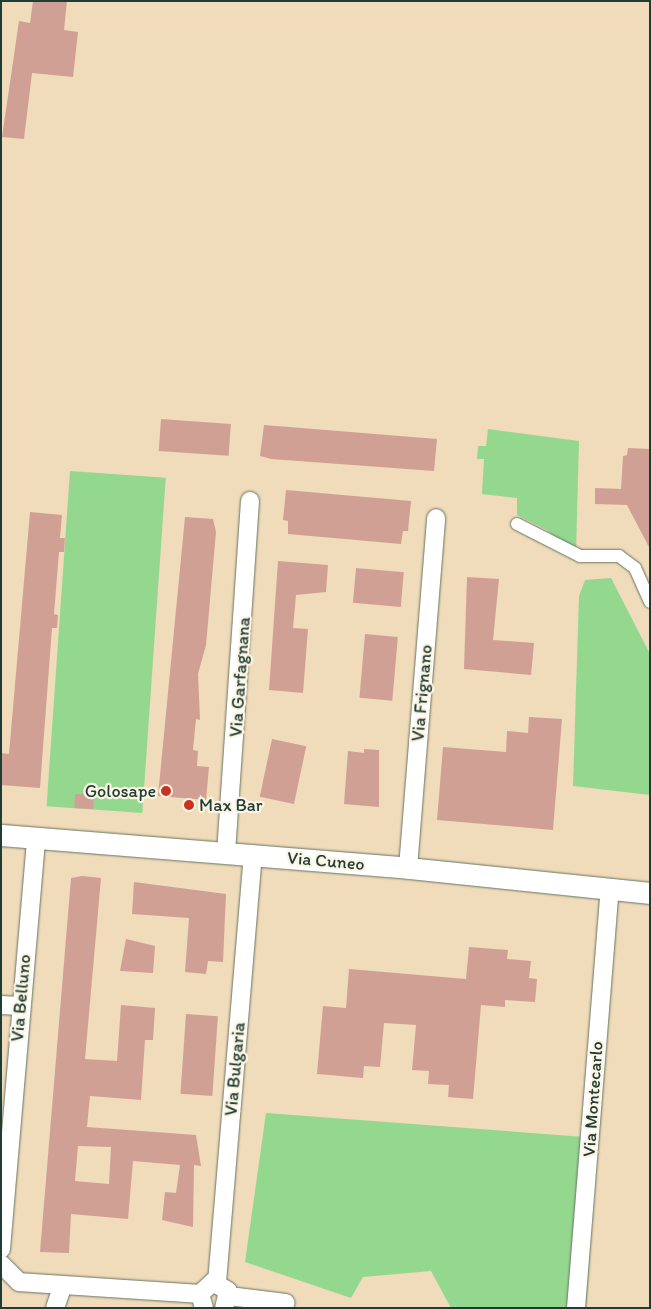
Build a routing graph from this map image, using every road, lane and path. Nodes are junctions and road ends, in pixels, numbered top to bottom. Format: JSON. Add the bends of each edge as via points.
{"nodes":[{"id":1,"x":250,"y":501,"type":"dead end"},
{"id":2,"x":436,"y":518,"type":"dead end"},
{"id":3,"x":517,"y":524,"type":"dead end"},
{"id":4,"x":650,"y":602,"type":"edge"},
{"id":5,"x":1,"y":835,"type":"edge"},
{"id":6,"x":36,"y":838,"type":"junction"},
{"id":7,"x":226,"y":853,"type":"junction"},
{"id":8,"x":253,"y":855,"type":"junction"},
{"id":9,"x":408,"y":868,"type":"junction"},
{"id":10,"x":610,"y":889,"type":"junction"},
{"id":11,"x":650,"y":893,"type":"edge"},
{"id":12,"x":1,"y":1005,"type":"edge"},
{"id":13,"x":20,"y":1006,"type":"junction"},
{"id":14,"x":4,"y":1168,"type":"edge"},
{"id":15,"x":1,"y":1249,"type":"edge"},
{"id":16,"x":4,"y":1269,"type":"edge"},
{"id":17,"x":218,"y":1282,"type":"junction"},
{"id":18,"x":63,"y":1285,"type":"junction"},
{"id":19,"x":202,"y":1301,"type":"edge"},
{"id":20,"x":227,"y":1302,"type":"edge"},
{"id":21,"x":286,"y":1303,"type":"dead end"},
{"id":22,"x":55,"y":1308,"type":"edge"},
{"id":23,"x":576,"y":1308,"type":"edge"}],
"edges":[{"from":1,"to":7,"type":"street","name":"Via Garfagnana"},
{"from":2,"to":9,"type":"street","name":"Via Frignano"},
{"from":3,"to":4,"type":"street","via":[[580,556],[618,556],[635,568]]},
{"from":5,"to":6,"type":"street","name":"Via Cuneo"},
{"from":6,"to":7,"type":"street","name":"Via Cuneo"},
{"from":6,"to":13,"type":"street","name":"Via Belluno"},
{"from":7,"to":8,"type":"street","name":"Via Cuneo"},
{"from":8,"to":9,"type":"street","name":"Via Cuneo"},
{"from":8,"to":17,"type":"street","name":"Via Bulgaria"},
{"from":9,"to":10,"type":"street","name":"Via Cuneo"},
{"from":10,"to":11,"type":"street","name":"Via Cuneo"},
{"from":10,"to":23,"type":"street","name":"Via Montecarlo"},
{"from":12,"to":13,"type":"street"},
{"from":13,"to":14,"type":"street","name":"Via Belluno"},
{"from":14,"to":15,"type":"street","name":"Via Belluno"},
{"from":16,"to":18,"type":"street","via":[[19,1282]]},
{"from":17,"to":19,"type":"street","via":[[204,1286]]},
{"from":17,"to":20,"type":"street"},
{"from":18,"to":19,"type":"street"},
{"from":18,"to":22,"type":"street"},
{"from":20,"to":21,"type":"street"}]}
